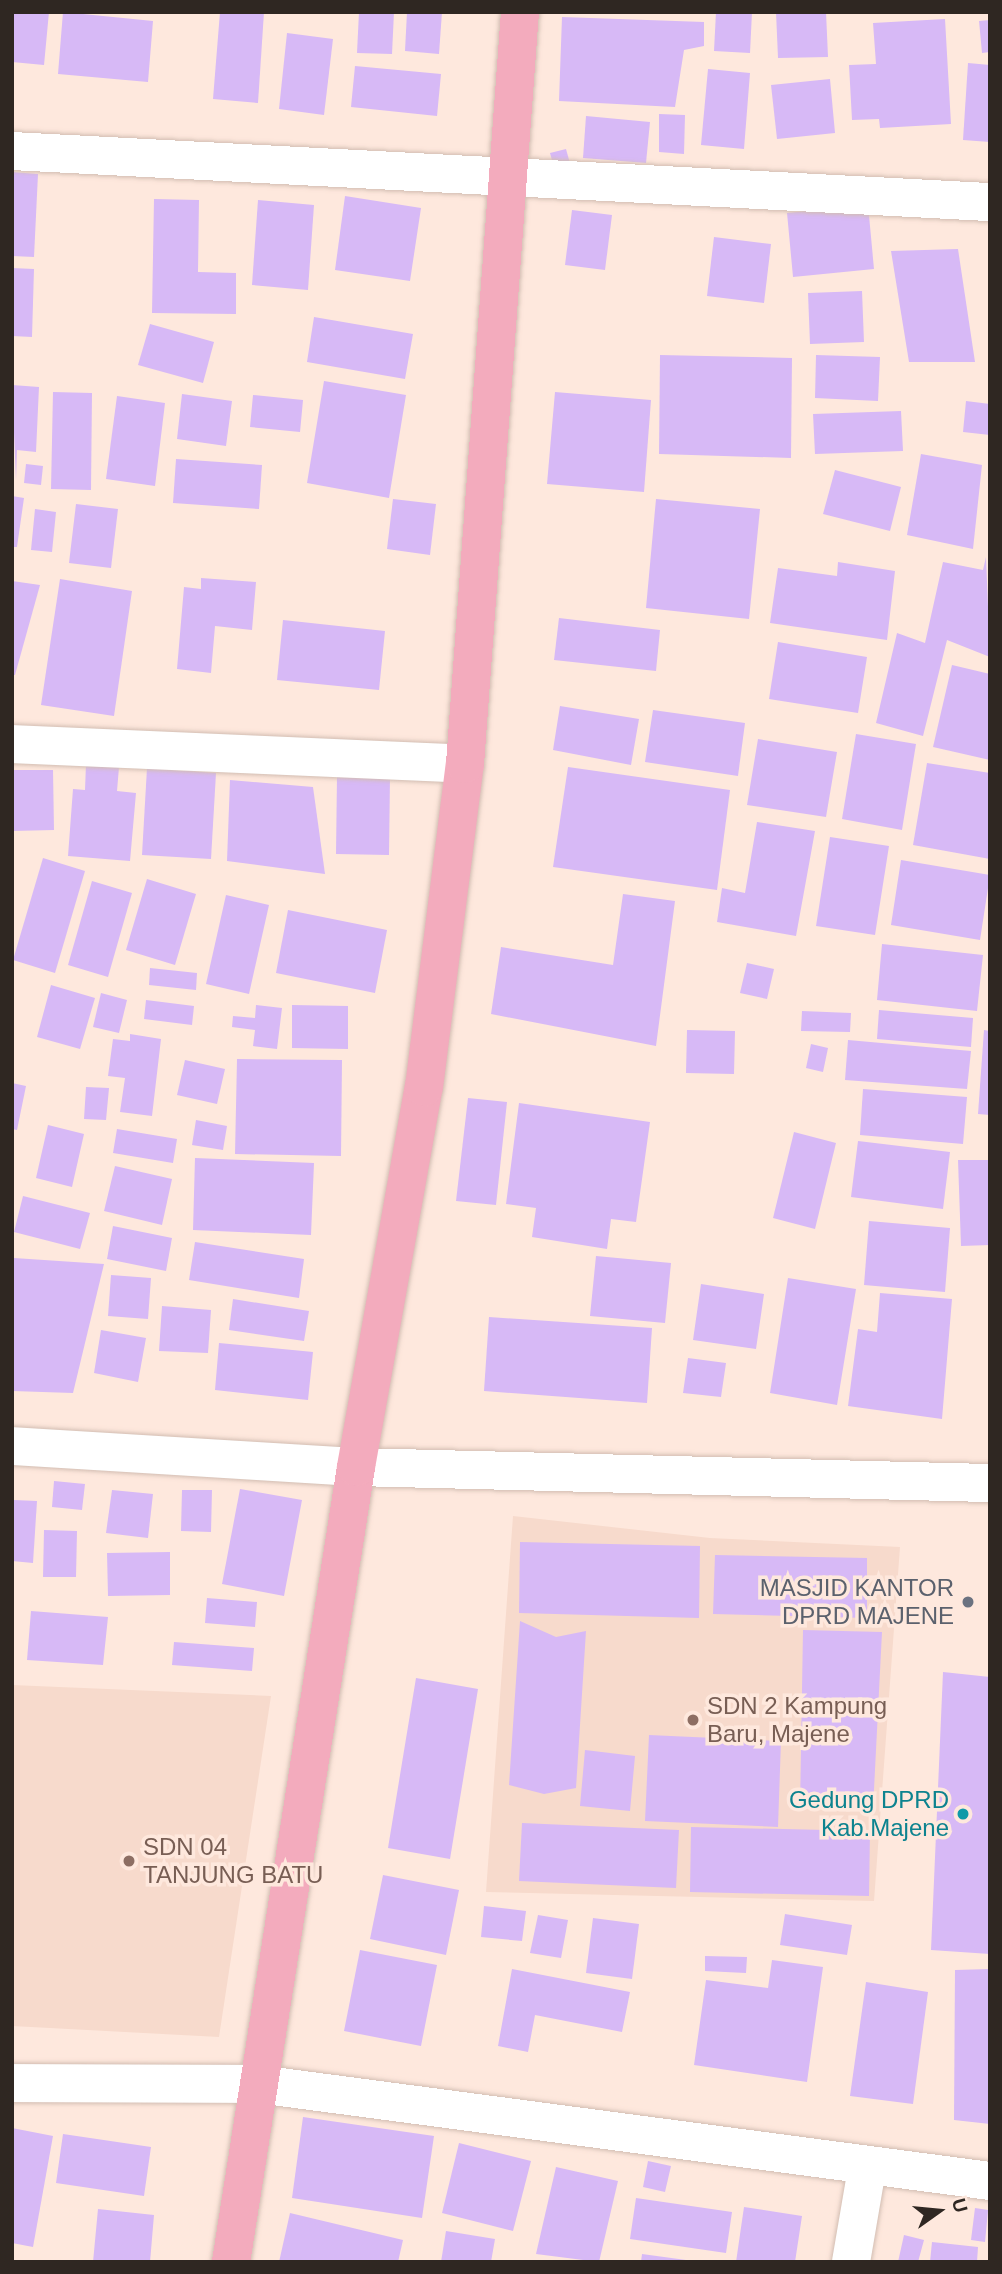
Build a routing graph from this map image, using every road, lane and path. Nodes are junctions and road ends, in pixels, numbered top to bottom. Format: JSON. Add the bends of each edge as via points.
{"nodes":[{"id":1,"x":520,"y":12,"type":"edge"},
{"id":2,"x":12,"y":151,"type":"edge"},
{"id":3,"x":513,"y":180,"type":"junction"},
{"id":4,"x":990,"y":202,"type":"edge"},
{"id":5,"x":12,"y":744,"type":"edge"},
{"id":6,"x":465,"y":764,"type":"junction"},
{"id":7,"x":12,"y":1446,"type":"edge"},
{"id":8,"x":356,"y":1467,"type":"junction"},
{"id":9,"x":990,"y":1483,"type":"edge"},
{"id":10,"x":12,"y":2083,"type":"edge"},
{"id":11,"x":258,"y":2084,"type":"junction"},
{"id":12,"x":867,"y":2168,"type":"junction"},
{"id":13,"x":990,"y":2181,"type":"edge"},
{"id":14,"x":231,"y":2262,"type":"edge"},
{"id":15,"x":851,"y":2262,"type":"edge"}],
"edges":[{"from":1,"to":3,"type":"highway"},
{"from":2,"to":3,"type":"street"},
{"from":3,"to":4,"type":"street"},
{"from":3,"to":6,"type":"highway"},
{"from":5,"to":6,"type":"street"},
{"from":6,"to":8,"type":"highway","via":[[424,1087]]},
{"from":7,"to":8,"type":"street"},
{"from":8,"to":9,"type":"street"},
{"from":8,"to":11,"type":"highway"},
{"from":10,"to":11,"type":"street"},
{"from":11,"to":12,"type":"street"},
{"from":11,"to":14,"type":"highway"},
{"from":12,"to":13,"type":"street"},
{"from":12,"to":15,"type":"street"}]}
